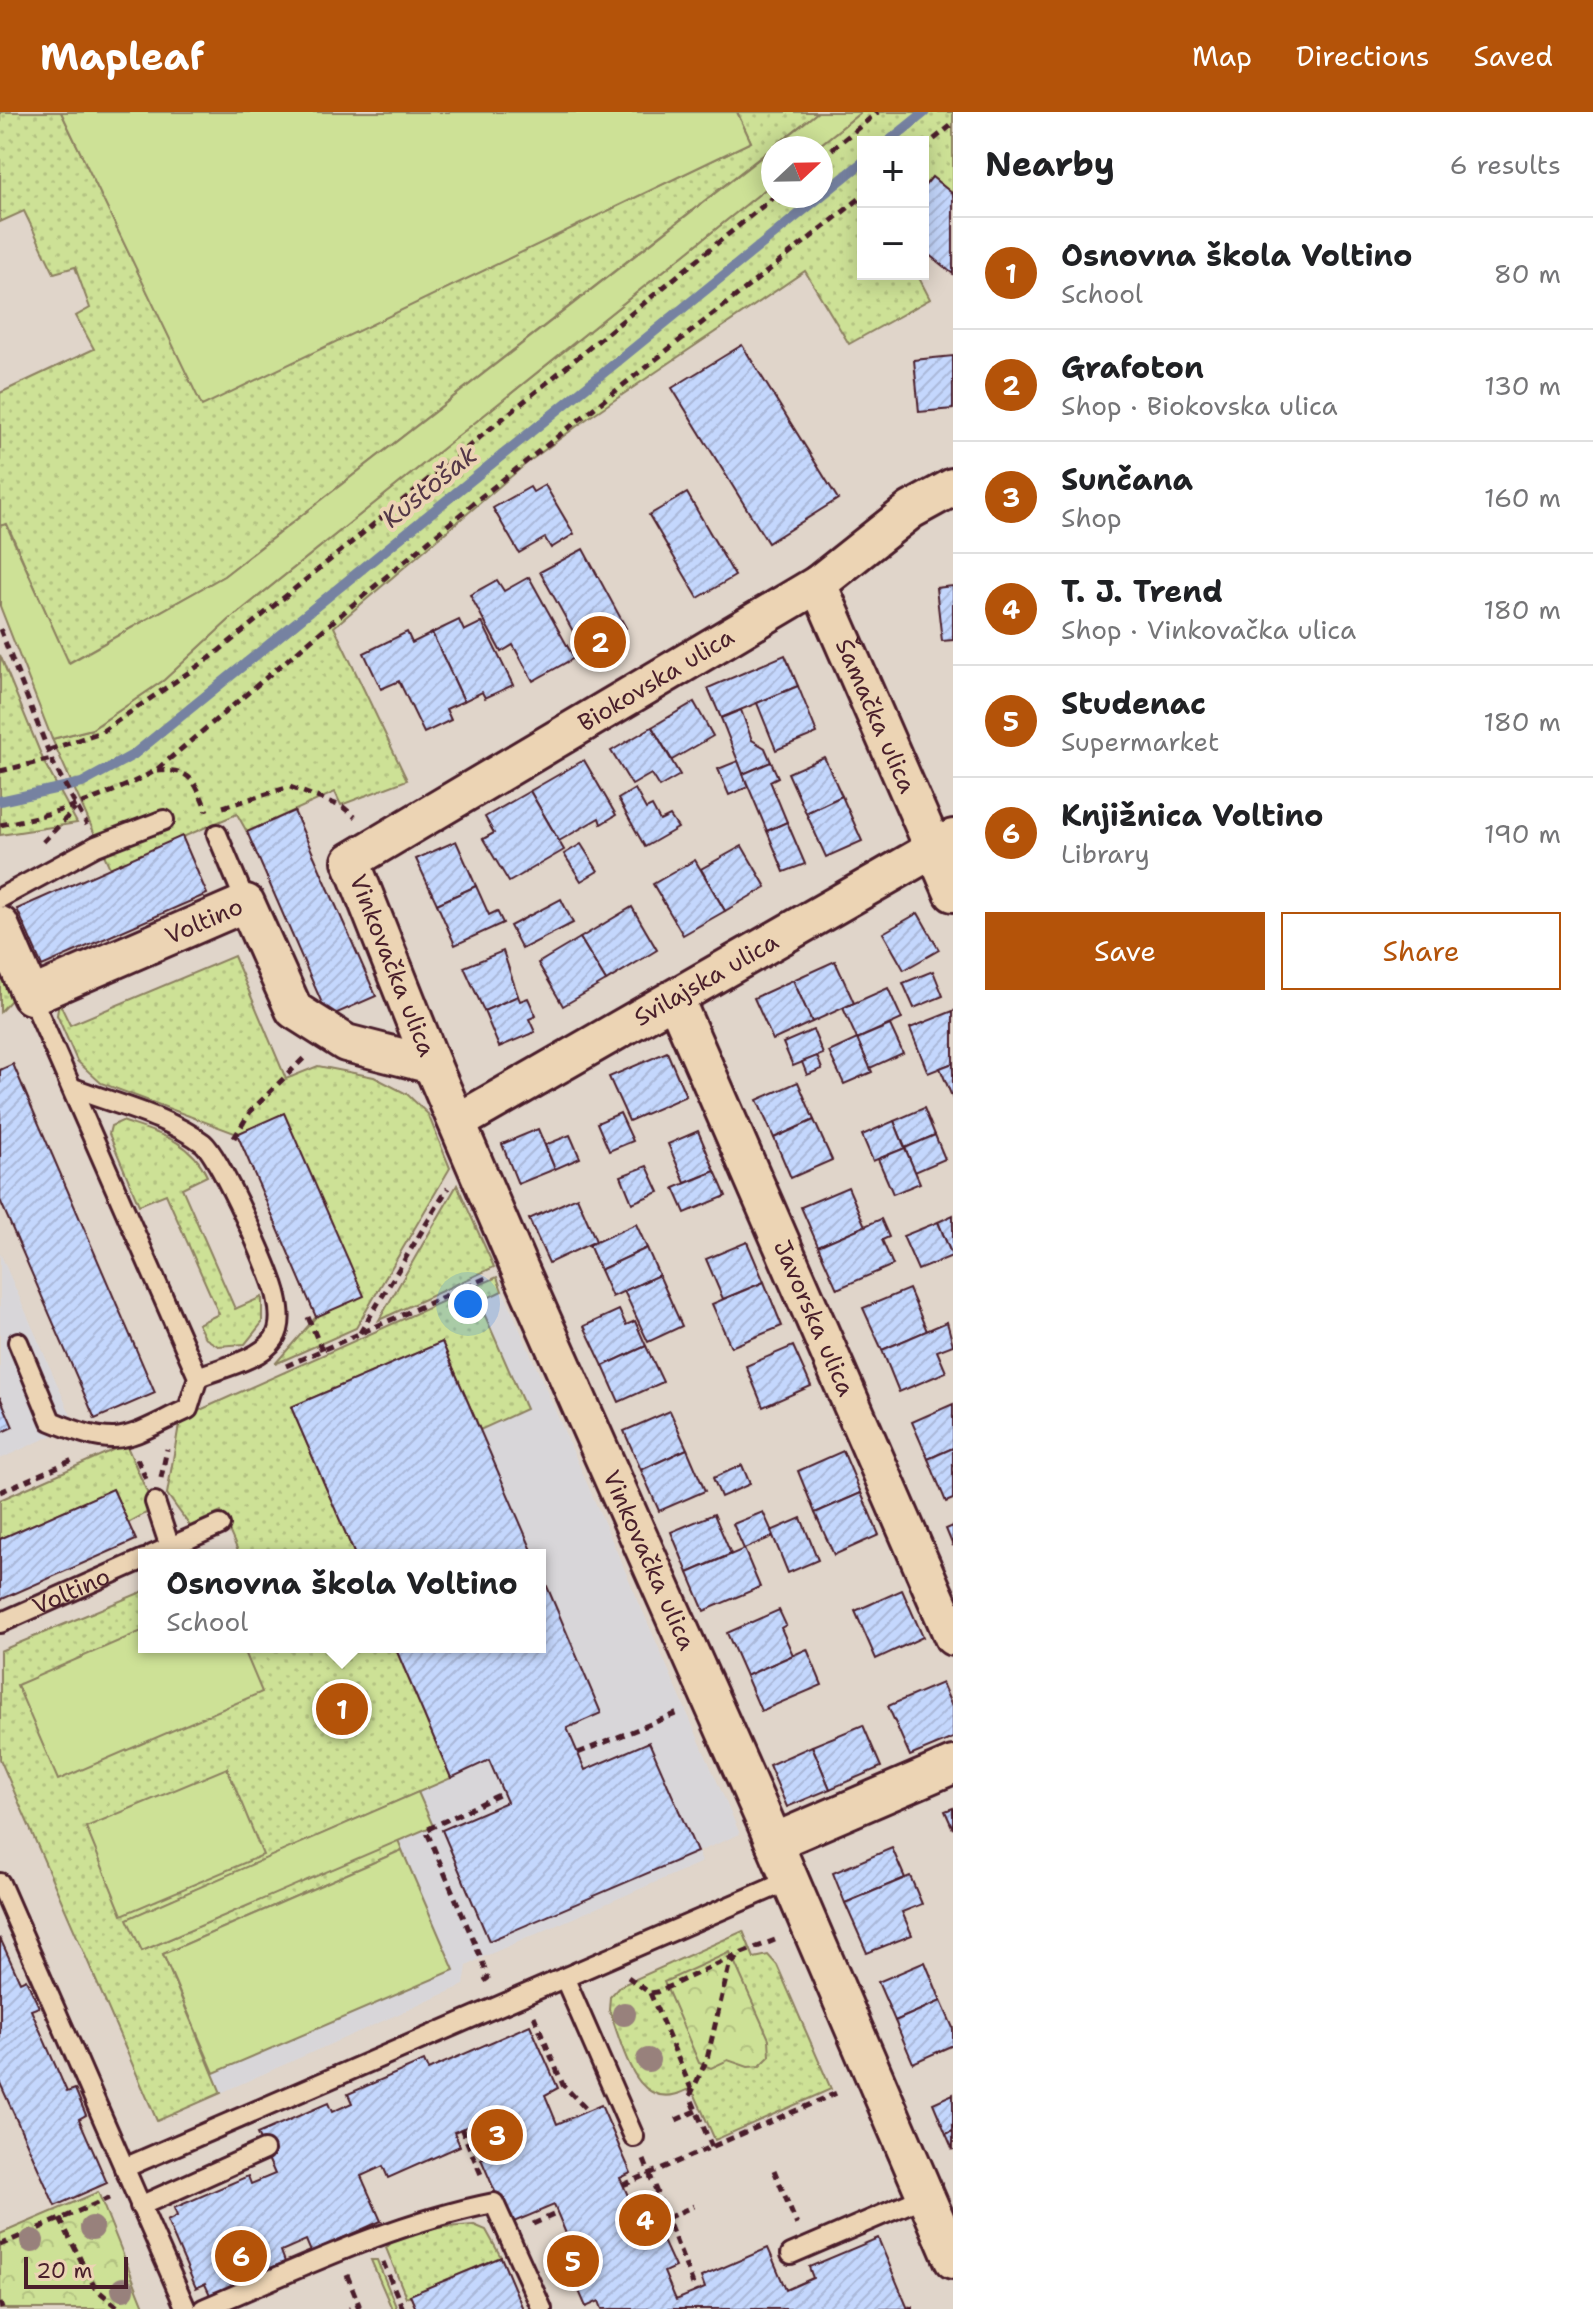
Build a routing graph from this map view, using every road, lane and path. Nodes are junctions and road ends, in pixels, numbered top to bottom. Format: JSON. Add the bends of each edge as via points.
{"nodes":[{"id":1,"x":878,"y":112,"type":"edge"},
{"id":2,"x":953,"y":124,"type":"edge"},
{"id":3,"x":929,"y":143,"type":"edge"},
{"id":4,"x":833,"y":148,"type":"edge"},
{"id":5,"x":857,"y":201,"type":"edge"},
{"id":6,"x":761,"y":207,"type":"edge"},
{"id":7,"x":953,"y":487,"type":"edge"},
{"id":8,"x":818,"y":584,"type":"junction"},
{"id":9,"x":0,"y":629,"type":"edge"},
{"id":10,"x":49,"y":750,"type":"junction"},
{"id":11,"x":52,"y":761,"type":"junction"},
{"id":12,"x":0,"y":771,"type":"edge"},
{"id":13,"x":155,"y":771,"type":"junction"},
{"id":14,"x":78,"y":805,"type":"junction"},
{"id":15,"x":208,"y":811,"type":"junction"},
{"id":16,"x":164,"y":820,"type":"joint"},
{"id":17,"x":0,"y":825,"type":"edge"},
{"id":18,"x":217,"y":834,"type":"joint"},
{"id":19,"x":383,"y":841,"type":"junction"},
{"id":20,"x":944,"y":843,"type":"edge"},
{"id":21,"x":351,"y":861,"type":"joint"},
{"id":22,"x":953,"y":893,"type":"edge"},
{"id":23,"x":0,"y":898,"type":"edge"},
{"id":24,"x":246,"y":903,"type":"junction"},
{"id":25,"x":0,"y":925,"type":"edge"},
{"id":26,"x":31,"y":996,"type":"junction"},
{"id":27,"x":675,"y":999,"type":"junction"},
{"id":28,"x":432,"y":1065,"type":"junction"},
{"id":29,"x":283,"y":1082,"type":"dead end"},
{"id":30,"x":73,"y":1088,"type":"junction"},
{"id":31,"x":458,"y":1122,"type":"junction"},
{"id":32,"x":233,"y":1137,"type":"dead end"},
{"id":33,"x":449,"y":1187,"type":"dead end"},
{"id":34,"x":498,"y":1273,"type":"dead end"},
{"id":35,"x":360,"y":1334,"type":"junction"},
{"id":36,"x":18,"y":1342,"type":"dead end"},
{"id":37,"x":282,"y":1368,"type":"dead end"},
{"id":38,"x":198,"y":1377,"type":"junction"},
{"id":39,"x":174,"y":1415,"type":"junction"},
{"id":40,"x":122,"y":1439,"type":"junction"},
{"id":41,"x":0,"y":1492,"type":"edge"},
{"id":42,"x":155,"y":1502,"type":"junction"},
{"id":43,"x":220,"y":1525,"type":"dead end"},
{"id":44,"x":170,"y":1547,"type":"junction"},
{"id":45,"x":166,"y":1549,"type":"edge"},
{"id":46,"x":138,"y":1562,"type":"edge"},
{"id":47,"x":0,"y":1623,"type":"edge"},
{"id":48,"x":953,"y":1637,"type":"edge"},
{"id":49,"x":690,"y":1708,"type":"dead end"},
{"id":50,"x":578,"y":1753,"type":"dead end"},
{"id":51,"x":953,"y":1765,"type":"edge"},
{"id":52,"x":503,"y":1793,"type":"dead end"},
{"id":53,"x":774,"y":1842,"type":"junction"},
{"id":54,"x":788,"y":1881,"type":"junction"},
{"id":55,"x":0,"y":1883,"type":"edge"},
{"id":56,"x":775,"y":1940,"type":"dead end"},
{"id":57,"x":742,"y":1953,"type":"junction"},
{"id":58,"x":488,"y":1978,"type":"dead end"},
{"id":59,"x":565,"y":1979,"type":"junction"},
{"id":60,"x":526,"y":1996,"type":"junction"},
{"id":61,"x":692,"y":2091,"type":"junction"},
{"id":62,"x":839,"y":2092,"type":"dead end"},
{"id":63,"x":588,"y":2111,"type":"dead end"},
{"id":64,"x":696,"y":2111,"type":"junction"},
{"id":65,"x":676,"y":2120,"type":"dead end"},
{"id":66,"x":461,"y":2128,"type":"dead end"},
{"id":67,"x":634,"y":2137,"type":"joint"},
{"id":68,"x":712,"y":2147,"type":"junction"},
{"id":69,"x":264,"y":2150,"type":"dead end"},
{"id":70,"x":124,"y":2168,"type":"junction"},
{"id":71,"x":774,"y":2170,"type":"dead end"},
{"id":72,"x":650,"y":2175,"type":"junction"},
{"id":73,"x":623,"y":2185,"type":"dead end"},
{"id":74,"x":926,"y":2196,"type":"junction"},
{"id":75,"x":136,"y":2197,"type":"junction"},
{"id":76,"x":494,"y":2203,"type":"junction"},
{"id":77,"x":694,"y":2206,"type":"dead end"},
{"id":78,"x":667,"y":2218,"type":"junction"},
{"id":79,"x":60,"y":2219,"type":"junction"},
{"id":80,"x":372,"y":2238,"type":"junction"},
{"id":81,"x":0,"y":2245,"type":"edge"},
{"id":82,"x":797,"y":2247,"type":"joint"},
{"id":83,"x":952,"y":2254,"type":"edge"},
{"id":84,"x":344,"y":2269,"type":"dead end"},
{"id":85,"x":696,"y":2287,"type":"dead end"},
{"id":86,"x":0,"y":2303,"type":"edge"},
{"id":87,"x":2,"y":2309,"type":"edge"},
{"id":88,"x":120,"y":2309,"type":"edge"},
{"id":89,"x":186,"y":2309,"type":"edge"},
{"id":90,"x":203,"y":2309,"type":"edge"},
{"id":91,"x":349,"y":2309,"type":"edge"},
{"id":92,"x":403,"y":2309,"type":"edge"},
{"id":93,"x":542,"y":2309,"type":"edge"}],
"edges":[{"from":1,"to":4,"type":"path"},
{"from":2,"to":3,"type":"path"},
{"from":5,"to":13,"type":"path","via":[[481,497]]},
{"from":6,"to":10,"type":"path","via":[[210,658],[101,732]]},
{"from":7,"to":8,"type":"street","name":"Biokovska ulica","via":[[911,510]]},
{"from":8,"to":19,"type":"street","name":"Biokovska ulica"},
{"from":8,"to":20,"type":"street","name":"Šamačka ulica"},
{"from":9,"to":10,"type":"path"},
{"from":10,"to":11,"type":"path"},
{"from":11,"to":12,"type":"path"},
{"from":11,"to":14,"type":"path"},
{"from":13,"to":14,"type":"path"},
{"from":13,"to":15,"type":"path","via":[[177,769],[195,781]]},
{"from":14,"to":17,"type":"path"},
{"from":15,"to":16,"type":"path"},
{"from":15,"to":18,"type":"path"},
{"from":15,"to":19,"type":"path","via":[[290,787],[343,807]]},
{"from":16,"to":23,"type":"lane","via":[[96,846]]},
{"from":18,"to":24,"type":"lane"},
{"from":19,"to":21,"type":"street","name":"Biokovska ulica"},
{"from":20,"to":22,"type":"street","name":"Šamačka ulica"},
{"from":20,"to":27,"type":"street","name":"Svilajska ulica"},
{"from":21,"to":28,"type":"street","name":"Vinkovačka ulica"},
{"from":24,"to":26,"type":"street","name":"Voltino"},
{"from":24,"to":28,"type":"street","name":"Voltino","via":[[294,1010],[346,1043]]},
{"from":25,"to":26,"type":"street"},
{"from":26,"to":30,"type":"lane"},
{"from":27,"to":31,"type":"street","name":"Svilajska ulica"},
{"from":27,"to":48,"type":"street","name":"Javorska ulica"},
{"from":28,"to":31,"type":"street","name":"Vinkovačka ulica"},
{"from":29,"to":32,"type":"path","via":[[250,1112]]},
{"from":30,"to":38,"type":"lane"},
{"from":30,"to":38,"type":"lane","via":[[157,1119],[203,1143],[252,1237],[277,1295],[280,1321],[274,1339],[257,1353]]},
{"from":31,"to":53,"type":"street","name":"Vinkovačka ulica"},
{"from":33,"to":35,"type":"path"},
{"from":34,"to":35,"type":"path"},
{"from":35,"to":37,"type":"path"},
{"from":36,"to":40,"type":"lane","via":[[51,1421],[85,1435]]},
{"from":38,"to":39,"type":"lane","via":[[188,1409]]},
{"from":39,"to":40,"type":"lane"},
{"from":39,"to":42,"type":"path"},
{"from":40,"to":41,"type":"path"},
{"from":40,"to":42,"type":"path"},
{"from":42,"to":44,"type":"lane"},
{"from":43,"to":44,"type":"lane"},
{"from":44,"to":45,"type":"lane"},
{"from":46,"to":47,"type":"lane","name":"Voltino"},
{"from":49,"to":50,"type":"path"},
{"from":51,"to":53,"type":"street"},
{"from":52,"to":58,"type":"path","via":[[426,1830]]},
{"from":53,"to":54,"type":"street","name":"Vinkovačka ulica"},
{"from":54,"to":59,"type":"lane"},
{"from":54,"to":74,"type":"street","name":"Vinkovačka ulica"},
{"from":55,"to":70,"type":"lane"},
{"from":56,"to":57,"type":"path"},
{"from":57,"to":61,"type":"path","via":[[729,1966],[707,2059]]},
{"from":57,"to":61,"type":"path","via":[[654,1993]]},
{"from":59,"to":60,"type":"lane"},
{"from":59,"to":67,"type":"lane"},
{"from":60,"to":63,"type":"path","via":[[563,2085]]},
{"from":60,"to":70,"type":"lane"},
{"from":61,"to":64,"type":"path"},
{"from":62,"to":68,"type":"path"},
{"from":64,"to":65,"type":"path"},
{"from":64,"to":68,"type":"path"},
{"from":66,"to":76,"type":"path"},
{"from":67,"to":72,"type":"path"},
{"from":68,"to":72,"type":"path"},
{"from":69,"to":75,"type":"lane"},
{"from":70,"to":75,"type":"lane"},
{"from":71,"to":82,"type":"path"},
{"from":72,"to":73,"type":"path"},
{"from":72,"to":78,"type":"path"},
{"from":74,"to":82,"type":"lane"},
{"from":74,"to":83,"type":"street","name":"Vinkovačka ulica"},
{"from":75,"to":79,"type":"path"},
{"from":75,"to":89,"type":"lane"},
{"from":76,"to":80,"type":"lane","via":[[442,2213]]},
{"from":76,"to":93,"type":"lane"},
{"from":77,"to":78,"type":"path"},
{"from":78,"to":85,"type":"path"},
{"from":79,"to":81,"type":"path"},
{"from":79,"to":88,"type":"path","via":[[95,2288]]},
{"from":80,"to":90,"type":"lane"},
{"from":80,"to":92,"type":"path"},
{"from":84,"to":91,"type":"path","via":[[359,2305]]},
{"from":86,"to":87,"type":"path"}]}
